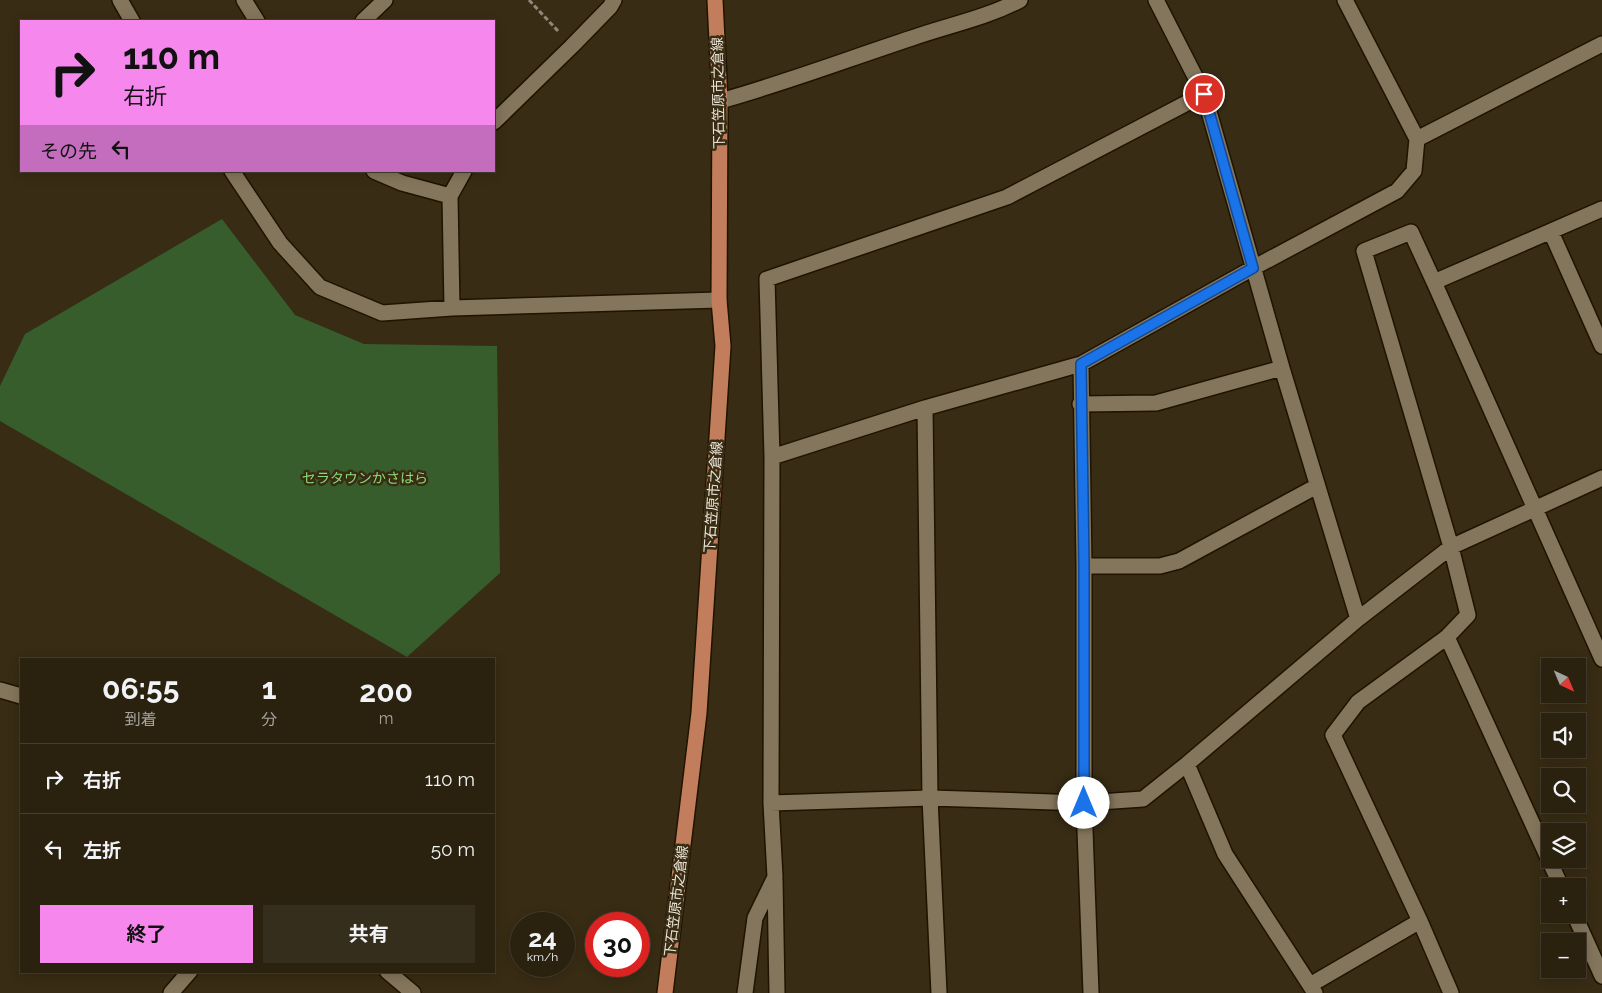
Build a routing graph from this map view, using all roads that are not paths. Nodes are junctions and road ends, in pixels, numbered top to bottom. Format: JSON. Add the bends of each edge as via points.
{"nodes":[{"id":1,"x":244,"y":0,"type":"edge"},
{"id":2,"x":385,"y":0,"type":"edge"},
{"id":3,"x":614,"y":0,"type":"edge"},
{"id":4,"x":715,"y":0,"type":"edge"},
{"id":5,"x":1020,"y":0,"type":"edge"},
{"id":6,"x":1156,"y":0,"type":"edge"},
{"id":7,"x":1345,"y":0,"type":"edge"},
{"id":8,"x":256,"y":20,"type":"edge"},
{"id":9,"x":364,"y":20,"type":"edge"},
{"id":10,"x":1602,"y":44,"type":"edge"},
{"id":11,"x":1204,"y":94,"type":"junction"},
{"id":12,"x":720,"y":101,"type":"junction"},
{"id":13,"x":495,"y":121,"type":"edge"},
{"id":14,"x":1417,"y":139,"type":"junction"},
{"id":15,"x":233,"y":172,"type":"edge"},
{"id":16,"x":376,"y":172,"type":"edge"},
{"id":17,"x":463,"y":172,"type":"edge"},
{"id":18,"x":450,"y":196,"type":"junction"},
{"id":19,"x":1602,"y":209,"type":"edge"},
{"id":20,"x":1551,"y":232,"type":"junction"},
{"id":21,"x":1253,"y":268,"type":"junction"},
{"id":22,"x":1434,"y":282,"type":"junction"},
{"id":23,"x":719,"y":300,"type":"junction"},
{"id":24,"x":452,"y":308,"type":"junction"},
{"id":25,"x":1602,"y":346,"type":"edge"},
{"id":26,"x":1081,"y":364,"type":"junction"},
{"id":27,"x":1282,"y":368,"type":"junction"},
{"id":28,"x":1080,"y":404,"type":"junction"},
{"id":29,"x":925,"y":408,"type":"junction"},
{"id":30,"x":772,"y":457,"type":"junction"},
{"id":31,"x":1602,"y":478,"type":"edge"},
{"id":32,"x":1317,"y":486,"type":"junction"},
{"id":33,"x":1535,"y":510,"type":"junction"},
{"id":34,"x":1451,"y":547,"type":"junction"},
{"id":35,"x":1084,"y":566,"type":"junction"},
{"id":36,"x":1358,"y":619,"type":"junction"},
{"id":37,"x":1447,"y":637,"type":"junction"},
{"id":38,"x":1602,"y":659,"type":"edge"},
{"id":39,"x":0,"y":690,"type":"edge"},
{"id":40,"x":20,"y":696,"type":"edge"},
{"id":41,"x":1187,"y":764,"type":"junction"},
{"id":42,"x":930,"y":798,"type":"junction"},
{"id":43,"x":771,"y":803,"type":"junction"},
{"id":44,"x":1084,"y":803,"type":"junction"},
{"id":45,"x":776,"y":877,"type":"junction"},
{"id":46,"x":1557,"y":878,"type":"edge"},
{"id":47,"x":1420,"y":920,"type":"junction"},
{"id":48,"x":1578,"y":923,"type":"edge"},
{"id":49,"x":188,"y":973,"type":"edge"},
{"id":50,"x":389,"y":973,"type":"edge"},
{"id":51,"x":1602,"y":976,"type":"edge"},
{"id":52,"x":1312,"y":989,"type":"edge"},
{"id":53,"x":171,"y":993,"type":"edge"},
{"id":54,"x":413,"y":993,"type":"edge"},
{"id":55,"x":665,"y":993,"type":"edge"},
{"id":56,"x":745,"y":993,"type":"edge"},
{"id":57,"x":778,"y":993,"type":"edge"},
{"id":58,"x":939,"y":993,"type":"edge"},
{"id":59,"x":1091,"y":993,"type":"edge"},
{"id":60,"x":1452,"y":993,"type":"edge"}],
"edges":[{"from":1,"to":8,"type":"street"},
{"from":2,"to":9,"type":"street"},
{"from":3,"to":13,"type":"street","via":[[610,8]]},
{"from":4,"to":12,"type":"main road","name":"下石笠原市之倉線"},
{"from":5,"to":12,"type":"street","via":[[998,12]]},
{"from":6,"to":11,"type":"street"},
{"from":7,"to":14,"type":"street"},
{"from":10,"to":14,"type":"street"},
{"from":11,"to":21,"type":"street"},
{"from":11,"to":30,"type":"street","via":[[1008,197],[767,279]]},
{"from":12,"to":23,"type":"main road","name":"下石笠原市之倉線"},
{"from":14,"to":21,"type":"street","via":[[1414,170],[1397,191]]},
{"from":15,"to":24,"type":"street","via":[[280,243],[320,287],[382,313]]},
{"from":16,"to":18,"type":"street","via":[[402,183]]},
{"from":17,"to":18,"type":"street"},
{"from":18,"to":24,"type":"street"},
{"from":19,"to":20,"type":"street"},
{"from":20,"to":22,"type":"street"},
{"from":20,"to":25,"type":"street"},
{"from":21,"to":26,"type":"street"},
{"from":21,"to":27,"type":"street"},
{"from":22,"to":33,"type":"street"},
{"from":22,"to":34,"type":"street","via":[[1411,232],[1364,251]]},
{"from":23,"to":24,"type":"street"},
{"from":23,"to":55,"type":"main road","name":"下石笠原市之倉線","via":[[723,346],[699,713]]},
{"from":26,"to":28,"type":"street"},
{"from":26,"to":29,"type":"street"},
{"from":27,"to":28,"type":"street","via":[[1156,402]]},
{"from":27,"to":32,"type":"street"},
{"from":28,"to":35,"type":"street"},
{"from":29,"to":30,"type":"street"},
{"from":29,"to":42,"type":"street"},
{"from":30,"to":43,"type":"street"},
{"from":31,"to":33,"type":"street"},
{"from":32,"to":35,"type":"street","via":[[1179,561],[1160,566]]},
{"from":32,"to":36,"type":"street"},
{"from":33,"to":34,"type":"street"},
{"from":33,"to":38,"type":"street"},
{"from":34,"to":36,"type":"street"},
{"from":34,"to":37,"type":"street","via":[[1468,615]]},
{"from":35,"to":44,"type":"street"},
{"from":36,"to":41,"type":"street"},
{"from":37,"to":46,"type":"street"},
{"from":37,"to":47,"type":"street","via":[[1358,702],[1333,735]]},
{"from":39,"to":40,"type":"street"},
{"from":41,"to":44,"type":"street","via":[[1143,799]]},
{"from":41,"to":52,"type":"street","via":[[1224,854]]},
{"from":42,"to":43,"type":"street"},
{"from":42,"to":44,"type":"street"},
{"from":42,"to":58,"type":"street"},
{"from":43,"to":45,"type":"street"},
{"from":44,"to":59,"type":"street"},
{"from":45,"to":56,"type":"street","via":[[755,918]]},
{"from":45,"to":57,"type":"street"},
{"from":47,"to":52,"type":"street"},
{"from":47,"to":60,"type":"street"},
{"from":48,"to":51,"type":"street"},
{"from":49,"to":53,"type":"street"},
{"from":50,"to":54,"type":"street"}]}
